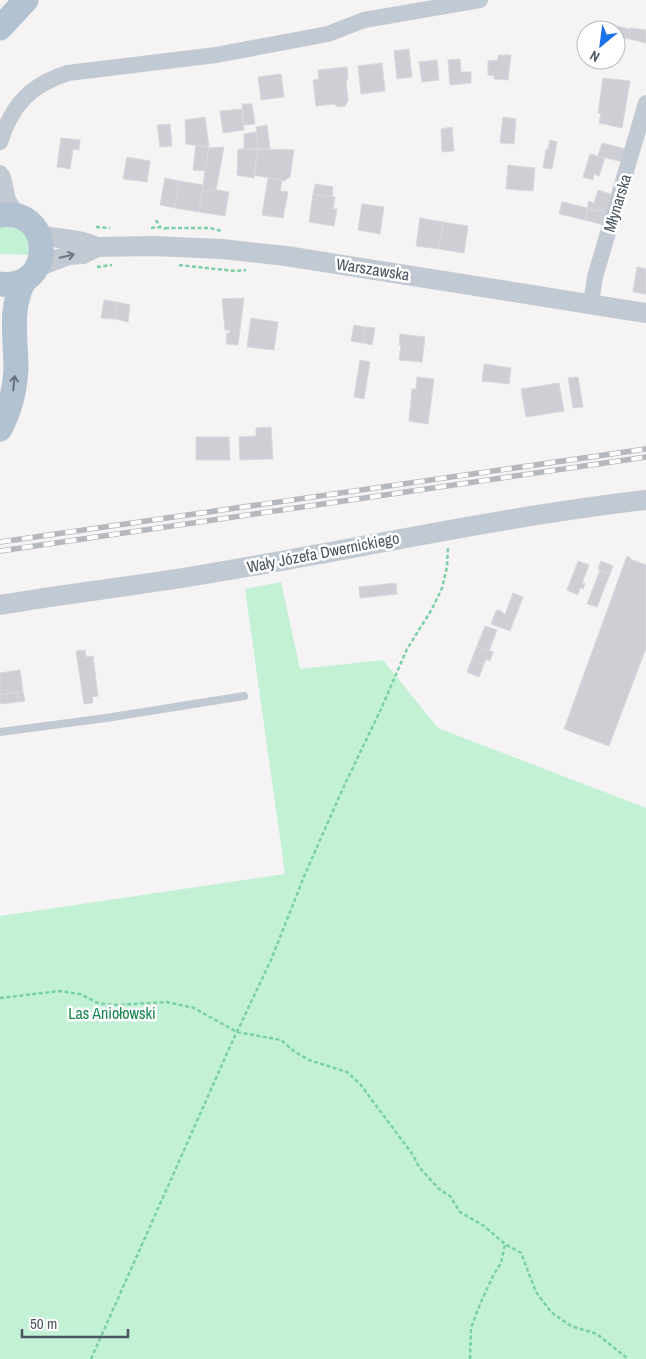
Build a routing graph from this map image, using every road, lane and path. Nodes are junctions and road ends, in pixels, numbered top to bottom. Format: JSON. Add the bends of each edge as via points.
{"nodes":[{"id":1,"x":26,"y":0,"type":"edge"},
{"id":2,"x":480,"y":0,"type":"edge"},
{"id":3,"x":0,"y":28,"type":"edge"},
{"id":4,"x":646,"y":103,"type":"edge"},
{"id":5,"x":0,"y":142,"type":"edge"},
{"id":6,"x":0,"y":173,"type":"edge"},
{"id":7,"x":9,"y":215,"type":"edge"},
{"id":8,"x":156,"y":220,"type":"dead end"},
{"id":9,"x":160,"y":227,"type":"dead end"},
{"id":10,"x":38,"y":234,"type":"junction"},
{"id":11,"x":96,"y":259,"type":"junction"},
{"id":12,"x":114,"y":263,"type":"dead end"},
{"id":13,"x":252,"y":265,"type":"dead end"},
{"id":14,"x":249,"y":270,"type":"dead end"},
{"id":15,"x":20,"y":277,"type":"edge"},
{"id":16,"x":591,"y":303,"type":"junction"},
{"id":17,"x":0,"y":304,"type":"edge"},
{"id":18,"x":0,"y":312,"type":"edge"},
{"id":19,"x":646,"y":313,"type":"edge"},
{"id":20,"x":0,"y":429,"type":"edge"},
{"id":21,"x":646,"y":500,"type":"edge"},
{"id":22,"x":446,"y":530,"type":"junction"},
{"id":23,"x":0,"y":604,"type":"edge"},
{"id":24,"x":244,"y":696,"type":"dead end"},
{"id":25,"x":0,"y":732,"type":"edge"},
{"id":26,"x":0,"y":998,"type":"edge"},
{"id":27,"x":236,"y":1032,"type":"junction"},
{"id":28,"x":505,"y":1244,"type":"junction"},
{"id":29,"x":91,"y":1358,"type":"edge"},
{"id":30,"x":97,"y":1359,"type":"edge"},
{"id":31,"x":470,"y":1359,"type":"edge"},
{"id":32,"x":628,"y":1359,"type":"edge"}],
"edges":[{"from":1,"to":3,"type":"main road"},
{"from":2,"to":5,"type":"street","via":[[364,20],[328,34],[216,55],[68,73],[50,79],[29,93],[11,114]]},
{"from":4,"to":16,"type":"street","name":"Młynarska","via":[[595,277]]},
{"from":6,"to":7,"type":"street"},
{"from":7,"to":10,"type":"main road","via":[[26,220]]},
{"from":8,"to":9,"type":"path"},
{"from":10,"to":11,"type":"street","name":"Warszawska","via":[[85,241]]},
{"from":10,"to":15,"type":"main road","via":[[41,256]]},
{"from":11,"to":12,"type":"path"},
{"from":15,"to":11,"type":"street","name":"Warszawska","one_way":true,"via":[[69,255],[83,254]]},
{"from":11,"to":16,"type":"street","name":"Warszawska","via":[[157,246],[222,249]]},
{"from":13,"to":14,"type":"path","via":[[175,263]]},
{"from":20,"to":15,"type":"main road","one_way":true,"via":[[14,390],[14,318]]},
{"from":16,"to":19,"type":"street","name":"Warszawska"},
{"from":17,"to":18,"type":"main road"},
{"from":21,"to":22,"type":"street","name":"Wały Józefa Dwernickiego","via":[[589,506]]},
{"from":22,"to":23,"type":"street","name":"Wały Józefa Dwernickiego","via":[[206,574]]},
{"from":22,"to":27,"type":"path","via":[[447,567],[442,588],[407,649],[312,856],[271,960]]},
{"from":24,"to":25,"type":"lane"},
{"from":26,"to":27,"type":"path","via":[[60,992],[80,994],[114,1006],[167,1002],[194,1008]]},
{"from":27,"to":28,"type":"path","via":[[281,1040],[309,1060],[347,1072],[374,1102],[419,1167],[450,1196],[460,1212]]},
{"from":27,"to":29,"type":"path"},
{"from":28,"to":31,"type":"path","via":[[501,1263],[471,1328]]},
{"from":28,"to":32,"type":"path","via":[[521,1253],[536,1292],[550,1312],[572,1326],[597,1334]]},
{"from":29,"to":30,"type":"path"}]}
